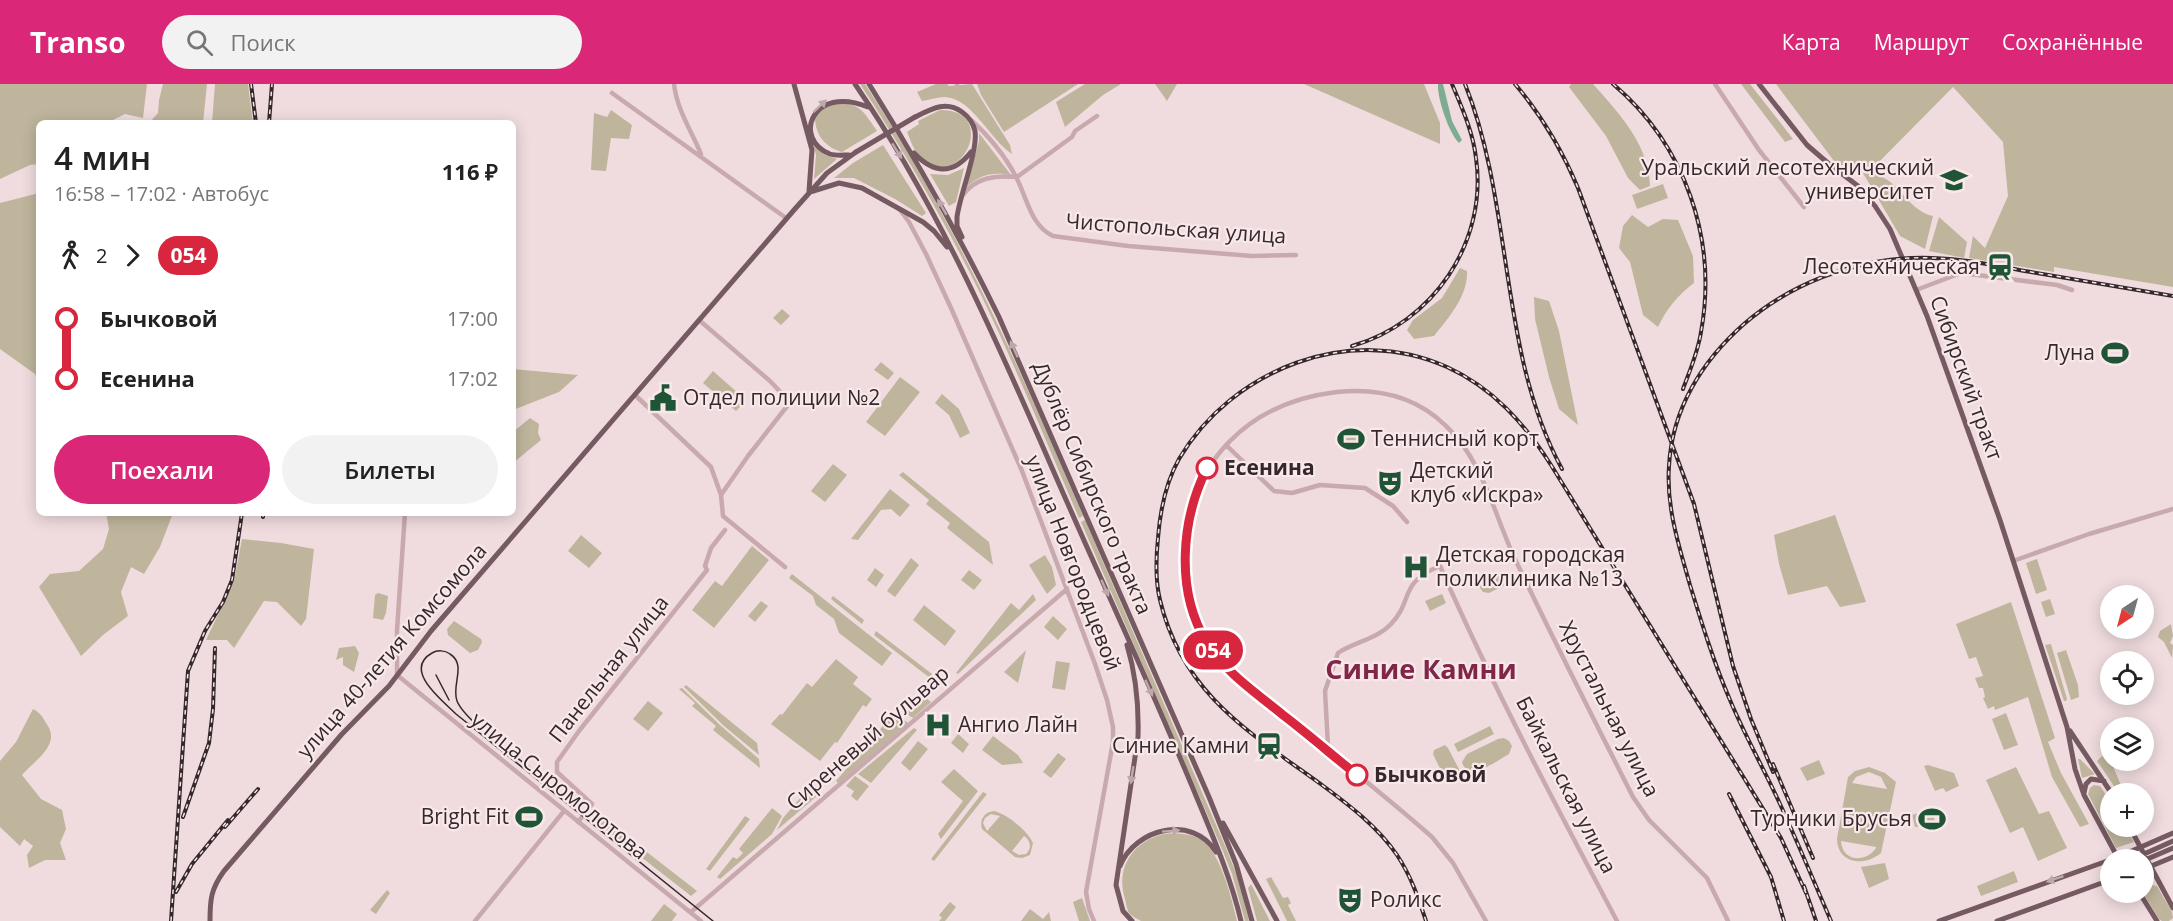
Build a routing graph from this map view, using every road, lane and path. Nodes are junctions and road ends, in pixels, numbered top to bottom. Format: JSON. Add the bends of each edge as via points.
{"nodes":[{"id":1,"x":674,"y":84,"type":"edge"},
{"id":2,"x":794,"y":84,"type":"edge"},
{"id":3,"x":855,"y":84,"type":"edge"},
{"id":4,"x":869,"y":84,"type":"edge"},
{"id":5,"x":1715,"y":84,"type":"edge"},
{"id":6,"x":1759,"y":84,"type":"edge"},
{"id":7,"x":612,"y":93,"type":"dead end"},
{"id":8,"x":871,"y":110,"type":"junction"},
{"id":9,"x":1097,"y":116,"type":"dead end"},
{"id":10,"x":972,"y":121,"type":"junction"},
{"id":11,"x":901,"y":136,"type":"junction"},
{"id":12,"x":973,"y":148,"type":"junction"},
{"id":13,"x":853,"y":154,"type":"junction"},
{"id":14,"x":702,"y":156,"type":"junction"},
{"id":15,"x":1017,"y":177,"type":"junction"},
{"id":16,"x":808,"y":193,"type":"junction"},
{"id":17,"x":960,"y":202,"type":"junction"},
{"id":18,"x":1804,"y":207,"type":"dead end"},
{"id":19,"x":900,"y":210,"type":"junction"},
{"id":20,"x":786,"y":218,"type":"junction"},
{"id":21,"x":923,"y":222,"type":"junction"},
{"id":22,"x":914,"y":232,"type":"junction"},
{"id":23,"x":1296,"y":255,"type":"dead end"},
{"id":24,"x":971,"y":258,"type":"junction"},
{"id":25,"x":969,"y":284,"type":"junction"},
{"id":26,"x":1916,"y":290,"type":"junction"},
{"id":27,"x":2072,"y":290,"type":"dead end"},
{"id":28,"x":699,"y":320,"type":"junction"},
{"id":29,"x":635,"y":395,"type":"junction"},
{"id":30,"x":1226,"y":445,"type":"junction"},
{"id":31,"x":721,"y":495,"type":"junction"},
{"id":32,"x":2173,"y":509,"type":"edge"},
{"id":33,"x":405,"y":516,"type":"edge"},
{"id":34,"x":1407,"y":522,"type":"dead end"},
{"id":35,"x":725,"y":530,"type":"dead end"},
{"id":36,"x":2013,"y":561,"type":"junction"},
{"id":37,"x":785,"y":567,"type":"dead end"},
{"id":38,"x":1067,"y":589,"type":"junction"},
{"id":39,"x":1117,"y":615,"type":"junction"},
{"id":40,"x":396,"y":675,"type":"junction"},
{"id":41,"x":2067,"y":727,"type":"junction"},
{"id":42,"x":1326,"y":749,"type":"junction"},
{"id":43,"x":2073,"y":760,"type":"junction"},
{"id":44,"x":2091,"y":764,"type":"junction"},
{"id":45,"x":2104,"y":782,"type":"joint"},
{"id":46,"x":2084,"y":795,"type":"junction"},
{"id":47,"x":1209,"y":797,"type":"junction"},
{"id":48,"x":564,"y":812,"type":"junction"},
{"id":49,"x":578,"y":822,"type":"junction"},
{"id":50,"x":2173,"y":833,"type":"edge"},
{"id":51,"x":2173,"y":841,"type":"edge"},
{"id":52,"x":2173,"y":848,"type":"edge"},
{"id":53,"x":2113,"y":849,"type":"edge"},
{"id":54,"x":2136,"y":849,"type":"edge"},
{"id":55,"x":2154,"y":853,"type":"edge"},
{"id":56,"x":2154,"y":855,"type":"edge"},
{"id":57,"x":2173,"y":857,"type":"edge"},
{"id":58,"x":2100,"y":864,"type":"edge"},
{"id":59,"x":2154,"y":865,"type":"edge"},
{"id":60,"x":2154,"y":874,"type":"edge"},
{"id":61,"x":1116,"y":879,"type":"junction"},
{"id":62,"x":2100,"y":884,"type":"edge"},
{"id":63,"x":2146,"y":903,"type":"edge"},
{"id":64,"x":2173,"y":908,"type":"edge"},
{"id":65,"x":1239,"y":910,"type":"junction"},
{"id":66,"x":691,"y":912,"type":"junction"},
{"id":67,"x":210,"y":921,"type":"edge"},
{"id":68,"x":475,"y":921,"type":"edge"},
{"id":69,"x":701,"y":921,"type":"edge"},
{"id":70,"x":1094,"y":921,"type":"edge"},
{"id":71,"x":1132,"y":921,"type":"edge"},
{"id":72,"x":1241,"y":921,"type":"edge"},
{"id":73,"x":1252,"y":921,"type":"edge"},
{"id":74,"x":1277,"y":921,"type":"edge"},
{"id":75,"x":1486,"y":921,"type":"edge"},
{"id":76,"x":1617,"y":921,"type":"edge"},
{"id":77,"x":1728,"y":921,"type":"edge"},
{"id":78,"x":1939,"y":921,"type":"edge"},
{"id":79,"x":1997,"y":921,"type":"edge"},
{"id":80,"x":2157,"y":921,"type":"edge"}],
"edges":[{"from":1,"to":14,"type":"street","via":[[682,115]]},
{"from":2,"to":16,"type":"main road","via":[[812,150]]},
{"from":3,"to":8,"type":"main road","name":"Дублёр Сибирского тракта"},
{"from":4,"to":11,"type":"main road","name":"Дублёр Сибирского тракта"},
{"from":5,"to":18,"type":"street","via":[[1759,150]]},
{"from":6,"to":26,"type":"main road","name":"Сибирский тракт","via":[[1814,153],[1858,186],[1875,206],[1890,229]]},
{"from":7,"to":14,"type":"street"},
{"from":13,"to":8,"type":"main road","one_way":true,"via":[[830,154],[818,143],[811,126],[813,111],[820,103],[836,97],[853,99]]},
{"from":8,"to":25,"type":"main road","name":"Дублёр Сибирского тракта","one_way":true,"via":[[927,201]]},
{"from":9,"to":15,"type":"street"},
{"from":10,"to":12,"type":"main road"},
{"from":10,"to":13,"type":"main road","name":"улица 40-летия Комсомола","bridge":true,"via":[[958,109],[936,107]]},
{"from":10,"to":15,"type":"street","name":"Чистопольская улица"},
{"from":11,"to":12,"type":"main road","via":[[918,158],[940,169],[958,165]]},
{"from":24,"to":11,"type":"main road","name":"Дублёр Сибирского тракта","one_way":true},
{"from":12,"to":17,"type":"main road"},
{"from":13,"to":16,"type":"main road","name":"улица 40-летия Комсомола"},
{"from":14,"to":20,"type":"street"},
{"from":15,"to":17,"type":"street","via":[[979,181]]},
{"from":15,"to":23,"type":"street","name":"Чистопольская улица","via":[[1036,221],[1045,232],[1057,237],[1252,256]]},
{"from":16,"to":19,"type":"main road","via":[[829,184],[849,184]]},
{"from":16,"to":20,"type":"main road","name":"улица 40-летия Комсомола"},
{"from":17,"to":24,"type":"main road","via":[[957,226]]},
{"from":19,"to":21,"type":"main road"},
{"from":19,"to":22,"type":"street","name":"улица Новгородцевой"},
{"from":20,"to":28,"type":"main road","name":"улица 40-летия Комсомола"},
{"from":21,"to":22,"type":"street","via":[[916,225]]},
{"from":21,"to":25,"type":"main road","via":[[944,242]]},
{"from":22,"to":38,"type":"street","name":"улица Новгородцевой","via":[[972,353]]},
{"from":47,"to":24,"type":"main road","name":"Дублёр Сибирского тракта","one_way":true},
{"from":25,"to":39,"type":"main road","name":"Дублёр Сибирского тракта","one_way":true},
{"from":26,"to":27,"type":"street","via":[[1961,273]]},
{"from":26,"to":36,"type":"main road","name":"Сибирский тракт","via":[[1950,376]]},
{"from":28,"to":29,"type":"main road","name":"улица 40-летия Комсомола"},
{"from":28,"to":31,"type":"street","via":[[789,400]]},
{"from":29,"to":31,"type":"street","via":[[711,467]]},
{"from":29,"to":40,"type":"main road","name":"улица 40-летия Комсомола"},
{"from":30,"to":34,"type":"street","via":[[1274,491],[1292,493],[1320,485],[1365,488]]},
{"from":30,"to":42,"type":"street","name":"Хрустальная улица","via":[[1209,464],[1191,507],[1186,532],[1190,600],[1207,642],[1235,676]]},
{"from":30,"to":77,"type":"street","name":"Хрустальная улица","via":[[1287,403],[1311,395],[1343,392],[1372,391],[1399,396],[1446,426],[1474,462],[1514,557],[1633,796],[1649,820],[1707,878]]},
{"from":31,"to":37,"type":"street","via":[[723,516]]},
{"from":32,"to":36,"type":"street"},
{"from":33,"to":40,"type":"street"},
{"from":35,"to":49,"type":"street","name":"Панельная улица","via":[[711,548],[707,570],[558,762],[557,772],[592,804]]},
{"from":36,"to":41,"type":"main road","name":"Сибирский тракт"},
{"from":38,"to":66,"type":"street","name":"Сиреневый бульвар"},
{"from":38,"to":70,"type":"street","name":"улица Новгородцевой","via":[[1113,727],[1110,770],[1086,892]]},
{"from":39,"to":61,"type":"main road","name":"Дублёр Сибирского тракта","one_way":true,"via":[[1135,677],[1139,714]]},
{"from":39,"to":65,"type":"main road","name":"Дублёр Сибирского тракта","one_way":true,"via":[[1218,848]]},
{"from":40,"to":48,"type":"street","name":"улица Сыромолотова"},
{"from":40,"to":67,"type":"main road","name":"улица 40-летия Комсомола","via":[[224,871],[211,894]]},
{"from":41,"to":43,"type":"main road","name":"Сибирский тракт"},
{"from":41,"to":44,"type":"main road","name":"Сибирский тракт"},
{"from":42,"to":75,"type":"street","name":"Хрустальная улица","via":[[1432,837],[1453,863]]},
{"from":42,"to":76,"type":"street","name":"Байкальская улица","via":[[1325,691],[1338,653],[1387,628],[1411,585],[1422,574],[1440,566],[1461,615]]},
{"from":43,"to":44,"type":"main road","via":[[2078,756]]},
{"from":43,"to":46,"type":"main road","name":"Сибирский тракт"},
{"from":44,"to":45,"type":"main road","name":"Сибирский тракт"},
{"from":45,"to":46,"type":"main road","via":[[2091,779]]},
{"from":46,"to":53,"type":"main road","name":"Сибирский тракт"},
{"from":47,"to":73,"type":"main road","name":"Дублёр Сибирского тракта","via":[[1236,864]]},
{"from":47,"to":74,"type":"main road"},
{"from":48,"to":49,"type":"street","name":"улица Сыромолотова"},
{"from":48,"to":68,"type":"street"},
{"from":49,"to":66,"type":"street","name":"улица Сыромолотова"},
{"from":50,"to":54,"type":"main road","bridge":true},
{"from":51,"to":55,"type":"main road"},
{"from":52,"to":56,"type":"main road"},
{"from":57,"to":59,"type":"main road","bridge":true},
{"from":58,"to":78,"type":"main road","one_way":true},
{"from":60,"to":64,"type":"main road"},
{"from":61,"to":65,"type":"main road","name":"Дублёр Сибирского тракта","one_way":true,"via":[[1126,854],[1138,841],[1164,831],[1187,831],[1214,848]]},
{"from":61,"to":71,"type":"main road","name":"Дублёр Сибирского тракта","via":[[1123,911]]},
{"from":62,"to":79,"type":"main road"},
{"from":63,"to":80,"type":"main road"},
{"from":65,"to":72,"type":"main road","name":"Дублёр Сибирского тракта"},
{"from":66,"to":69,"type":"street","name":"улица Сыромолотова"}]}
